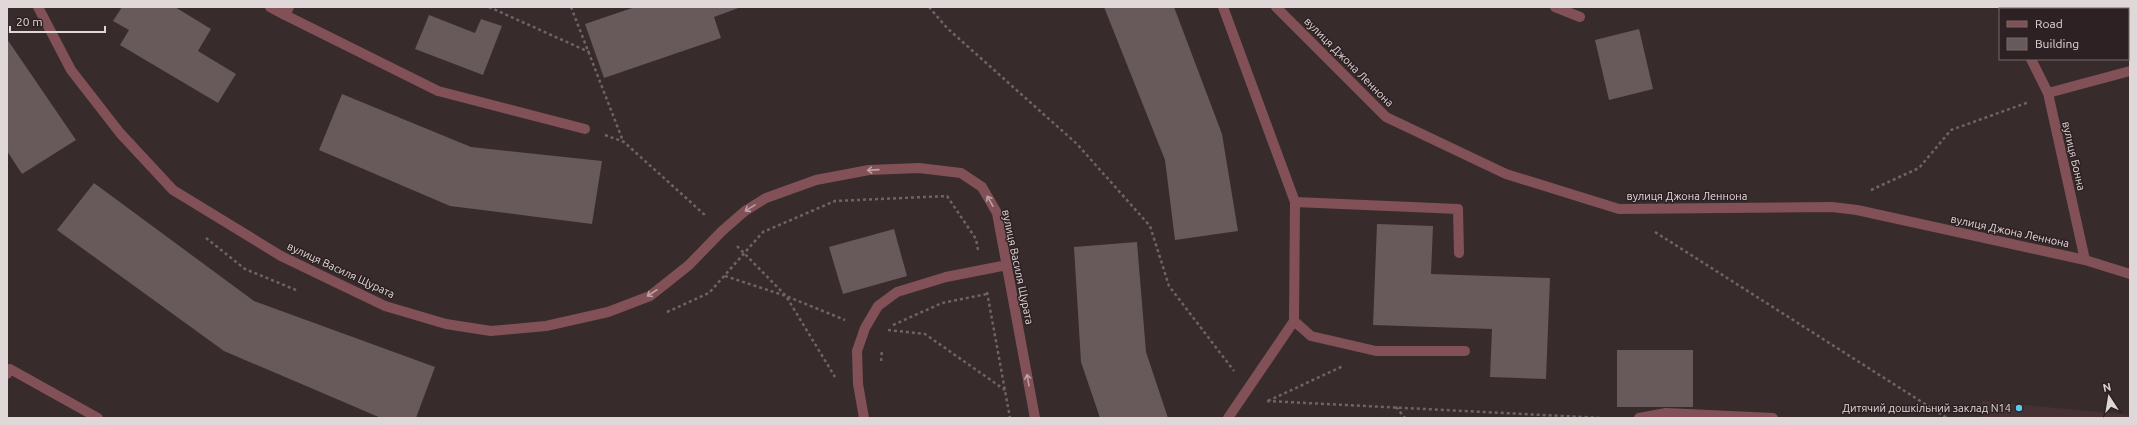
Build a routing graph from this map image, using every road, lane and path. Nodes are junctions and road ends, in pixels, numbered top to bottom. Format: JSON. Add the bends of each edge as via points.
{"nodes":[{"id":1,"x":38,"y":7,"type":"edge"},
{"id":2,"x":270,"y":7,"type":"edge"},
{"id":3,"x":489,"y":7,"type":"edge"},
{"id":4,"x":571,"y":7,"type":"edge"},
{"id":5,"x":929,"y":7,"type":"edge"},
{"id":6,"x":1224,"y":7,"type":"edge"},
{"id":7,"x":1276,"y":7,"type":"edge"},
{"id":8,"x":1555,"y":7,"type":"edge"},
{"id":9,"x":287,"y":11,"type":"edge"},
{"id":10,"x":1580,"y":17,"type":"dead end"},
{"id":11,"x":589,"y":52,"type":"junction"},
{"id":12,"x":2032,"y":60,"type":"edge"},
{"id":13,"x":2130,"y":71,"type":"edge"},
{"id":14,"x":2048,"y":93,"type":"junction"},
{"id":15,"x":585,"y":129,"type":"dead end"},
{"id":16,"x":1295,"y":202,"type":"junction"},
{"id":17,"x":1857,"y":210,"type":"junction"},
{"id":18,"x":1652,"y":230,"type":"dead end"},
{"id":19,"x":722,"y":231,"type":"junction"},
{"id":20,"x":202,"y":235,"type":"dead end"},
{"id":21,"x":744,"y":253,"type":"junction"},
{"id":22,"x":1459,"y":253,"type":"dead end"},
{"id":23,"x":2085,"y":260,"type":"junction"},
{"id":24,"x":1007,"y":265,"type":"junction"},
{"id":25,"x":982,"y":271,"type":"junction"},
{"id":26,"x":2130,"y":274,"type":"edge"},
{"id":27,"x":725,"y":276,"type":"junction"},
{"id":28,"x":297,"y":290,"type":"dead end"},
{"id":29,"x":987,"y":294,"type":"junction"},
{"id":30,"x":786,"y":296,"type":"junction"},
{"id":31,"x":660,"y":315,"type":"dead end"},
{"id":32,"x":1294,"y":321,"type":"junction"},
{"id":33,"x":865,"y":328,"type":"junction"},
{"id":34,"x":884,"y":329,"type":"junction"},
{"id":35,"x":1376,"y":351,"type":"junction"},
{"id":36,"x":1464,"y":351,"type":"dead end"},
{"id":37,"x":880,"y":367,"type":"dead end"},
{"id":38,"x":7,"y":374,"type":"edge"},
{"id":39,"x":837,"y":381,"type":"dead end"},
{"id":40,"x":1248,"y":389,"type":"junction"},
{"id":41,"x":1005,"y":390,"type":"junction"},
{"id":42,"x":1033,"y":406,"type":"junction"},
{"id":43,"x":1396,"y":407,"type":"junction"},
{"id":44,"x":98,"y":418,"type":"edge"},
{"id":45,"x":864,"y":418,"type":"edge"},
{"id":46,"x":1010,"y":418,"type":"edge"},
{"id":47,"x":1035,"y":418,"type":"edge"},
{"id":48,"x":1228,"y":418,"type":"edge"},
{"id":49,"x":1404,"y":418,"type":"edge"},
{"id":50,"x":1602,"y":418,"type":"edge"},
{"id":51,"x":1639,"y":418,"type":"edge"},
{"id":52,"x":1773,"y":418,"type":"edge"},
{"id":53,"x":1947,"y":418,"type":"edge"}],
"edges":[{"from":19,"to":1,"type":"street","name":"вулиця Василя Щурата","one_way":true,"via":[[689,265],[650,296],[608,312],[554,324],[491,331],[446,324],[385,306],[281,256],[173,190],[120,133],[71,70]]},
{"from":2,"to":9,"type":"street"},
{"from":3,"to":11,"type":"path"},
{"from":4,"to":11,"type":"path"},
{"from":5,"to":40,"type":"path","via":[[947,28],[1077,144],[1150,226],[1169,286]]},
{"from":6,"to":16,"type":"street"},
{"from":7,"to":17,"type":"street","name":"вулиця Джона Леннона","via":[[1386,117],[1506,174],[1619,209],[1832,207]]},
{"from":8,"to":10,"type":"street"},
{"from":9,"to":15,"type":"street","via":[[438,91]]},
{"from":11,"to":19,"type":"path","via":[[624,142]]},
{"from":12,"to":14,"type":"street","name":"вулиця Бонна"},
{"from":13,"to":14,"type":"street"},
{"from":14,"to":17,"type":"path","via":[[2012,109],[1951,130],[1919,168],[1867,192]]},
{"from":14,"to":23,"type":"street","name":"вулиця Бонна"},
{"from":16,"to":22,"type":"street","via":[[1458,209]]},
{"from":16,"to":32,"type":"street"},
{"from":17,"to":23,"type":"street","name":"вулиця Джона Леннона"},
{"from":18,"to":53,"type":"path"},
{"from":19,"to":21,"type":"path"},
{"from":24,"to":19,"type":"street","name":"вулиця Василя Щурата","one_way":true,"via":[[997,213],[982,187],[961,173],[919,168],[869,170],[816,180],[766,198],[745,211]]},
{"from":20,"to":28,"type":"path","via":[[245,269]]},
{"from":21,"to":25,"type":"path","via":[[763,232],[835,201],[947,196],[976,239]]},
{"from":21,"to":27,"type":"path"},
{"from":21,"to":30,"type":"path"},
{"from":23,"to":26,"type":"street","name":"вулиця Джона Леннона"},
{"from":24,"to":25,"type":"street"},
{"from":42,"to":24,"type":"street","name":"вулиця Василя Щурата","one_way":true},
{"from":25,"to":29,"type":"path"},
{"from":25,"to":33,"type":"street","via":[[946,277],[897,292],[878,306]]},
{"from":27,"to":30,"type":"path"},
{"from":27,"to":31,"type":"path","via":[[709,293]]},
{"from":29,"to":34,"type":"path","via":[[942,303]]},
{"from":29,"to":41,"type":"path"},
{"from":30,"to":33,"type":"path"},
{"from":30,"to":39,"type":"path"},
{"from":32,"to":35,"type":"street","via":[[1311,336]]},
{"from":32,"to":40,"type":"street"},
{"from":33,"to":34,"type":"path"},
{"from":33,"to":45,"type":"street","via":[[857,351],[858,384]]},
{"from":34,"to":37,"type":"path"},
{"from":34,"to":41,"type":"path","via":[[925,334]]},
{"from":35,"to":36,"type":"street"},
{"from":35,"to":43,"type":"path","via":[[1267,401]]},
{"from":38,"to":44,"type":"street","via":[[10,369]]},
{"from":40,"to":48,"type":"street"},
{"from":41,"to":42,"type":"path"},
{"from":41,"to":46,"type":"path"},
{"from":42,"to":47,"type":"street","name":"вулиця Василя Щурата"},
{"from":43,"to":49,"type":"path"},
{"from":43,"to":50,"type":"path"},
{"from":51,"to":52,"type":"street","via":[[1666,413]]}]}
